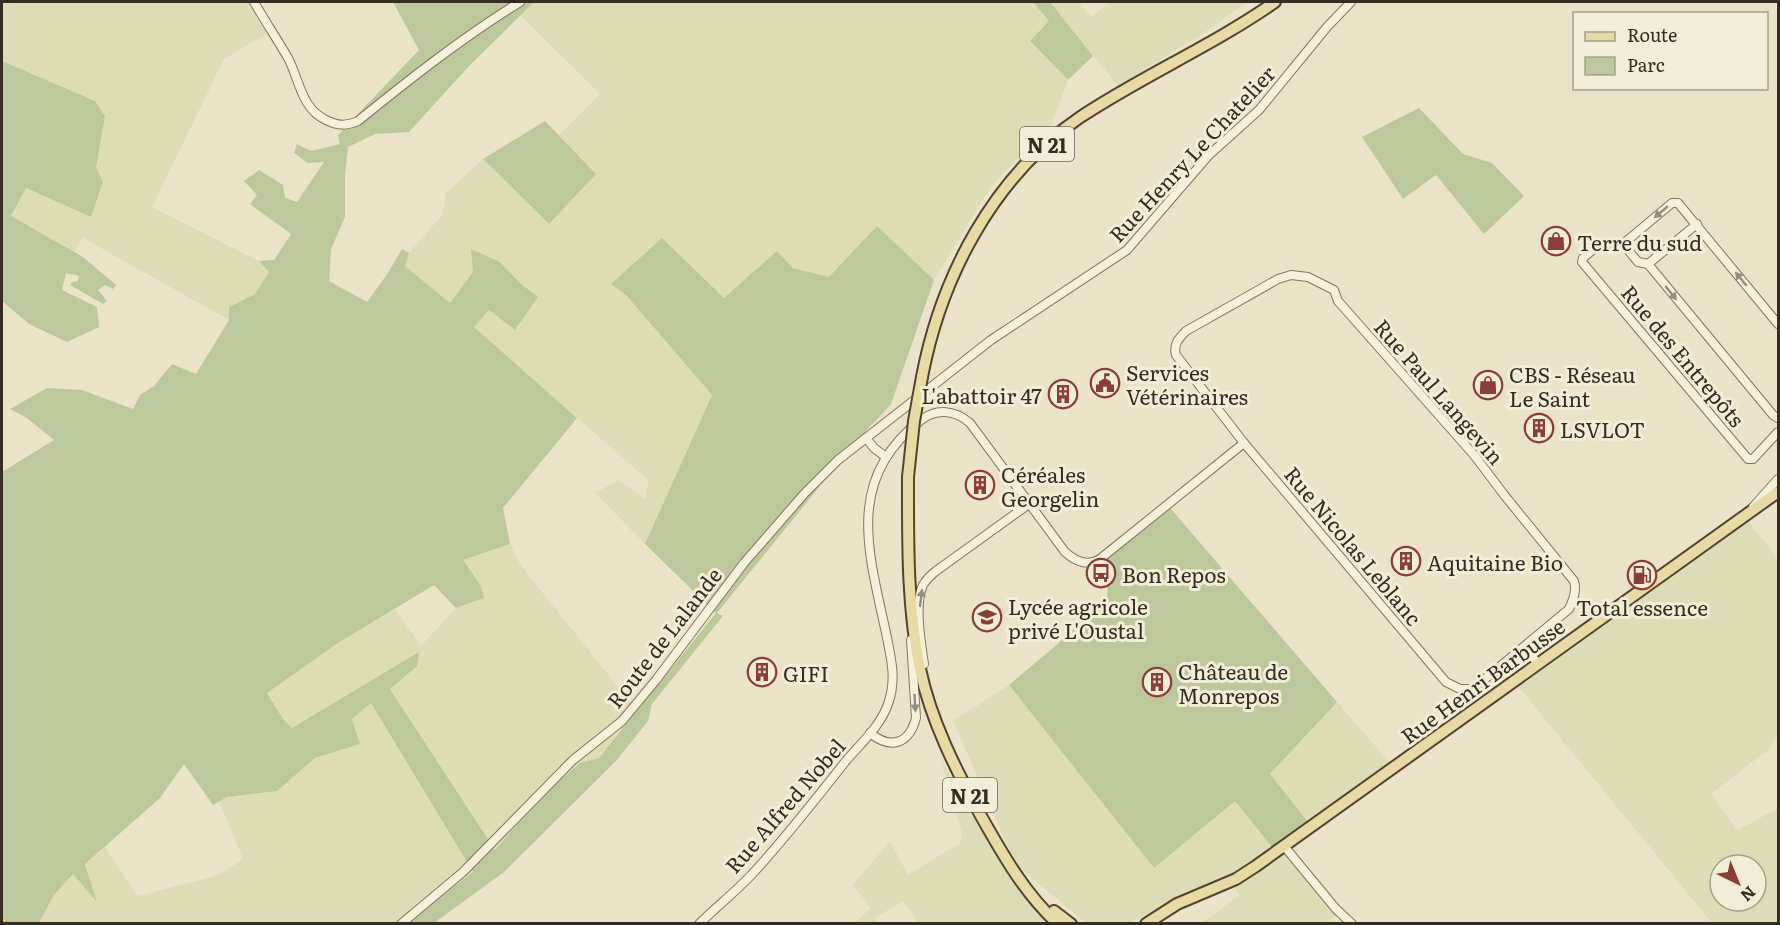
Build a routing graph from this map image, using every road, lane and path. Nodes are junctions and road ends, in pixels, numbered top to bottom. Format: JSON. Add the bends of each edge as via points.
{"nodes":[{"id":1,"x":254,"y":2,"type":"edge"},
{"id":2,"x":520,"y":2,"type":"edge"},
{"id":3,"x":1275,"y":2,"type":"edge"},
{"id":4,"x":1351,"y":2,"type":"edge"},
{"id":5,"x":1697,"y":224,"type":"junction"},
{"id":6,"x":1623,"y":244,"type":"junction"},
{"id":7,"x":1648,"y":264,"type":"junction"},
{"id":8,"x":1779,"y":324,"type":"edge"},
{"id":9,"x":1176,"y":355,"type":"joint"},
{"id":10,"x":923,"y":394,"type":"joint"},
{"id":11,"x":1779,"y":418,"type":"edge"},
{"id":12,"x":1779,"y":432,"type":"edge"},
{"id":13,"x":866,"y":438,"type":"junction"},
{"id":14,"x":1244,"y":443,"type":"junction"},
{"id":15,"x":886,"y":457,"type":"junction"},
{"id":16,"x":1779,"y":479,"type":"edge"},
{"id":17,"x":1779,"y":492,"type":"edge"},
{"id":18,"x":1029,"y":504,"type":"junction"},
{"id":19,"x":1752,"y":511,"type":"junction"},
{"id":20,"x":912,"y":624,"type":"junction"},
{"id":21,"x":1525,"y":647,"type":"junction"},
{"id":22,"x":1538,"y":664,"type":"junction"},
{"id":23,"x":928,"y":698,"type":"junction"},
{"id":24,"x":870,"y":733,"type":"junction"},
{"id":25,"x":1284,"y":846,"type":"junction"},
{"id":26,"x":1024,"y":885,"type":"junction"},
{"id":27,"x":1204,"y":893,"type":"junction"},
{"id":28,"x":401,"y":924,"type":"edge"},
{"id":29,"x":699,"y":924,"type":"edge"},
{"id":30,"x":1058,"y":924,"type":"edge"},
{"id":31,"x":1071,"y":924,"type":"edge"},
{"id":32,"x":1146,"y":924,"type":"edge"},
{"id":33,"x":1158,"y":924,"type":"edge"},
{"id":34,"x":1352,"y":924,"type":"edge"}],
"edges":[{"from":1,"to":2,"type":"street","via":[[290,61],[305,102],[317,116],[335,125],[358,121],[431,61]]},
{"from":3,"to":20,"type":"main road","number":"N 21","bridge":true,"via":[[1078,119],[1055,137],[1021,169],[964,251],[930,343],[914,422],[908,477]]},
{"from":4,"to":10,"type":"street","name":"Rue Henry Le Chatelier","via":[[1259,110],[1209,155],[1127,250],[991,340]]},
{"from":5,"to":6,"type":"street","one_way":true,"via":[[1678,202],[1672,203]]},
{"from":5,"to":7,"type":"street"},
{"from":8,"to":5,"type":"street","one_way":true},
{"from":6,"to":7,"type":"street","via":[[1638,262]]},
{"from":6,"to":12,"type":"street","name":"Rue des Entrepôts","via":[[1601,243],[1582,262],[1743,455],[1752,459]]},
{"from":7,"to":11,"type":"street","one_way":true},
{"from":9,"to":14,"type":"street","name":"Rue Nicolas Leblanc"},
{"from":9,"to":21,"type":"street","name":"Rue Paul Langevin","via":[[1176,342],[1186,331],[1278,279],[1301,276],[1334,290],[1338,302],[1474,455],[1574,581],[1569,609]]},
{"from":10,"to":13,"type":"street","name":"Route de Lalande"},
{"from":13,"to":15,"type":"street"},
{"from":13,"to":28,"type":"street","name":"Route de Lalande","via":[[838,460],[772,530],[622,721],[573,760],[463,872]]},
{"from":14,"to":18,"type":"street","via":[[1096,562],[1072,558]]},
{"from":14,"to":21,"type":"street","name":"Rue Nicolas Leblanc","via":[[1446,682],[1460,689],[1473,689]]},
{"from":15,"to":18,"type":"street","via":[[921,420],[936,413],[952,412],[970,423]]},
{"from":15,"to":24,"type":"street","name":"Rue Alfred Nobel","via":[[870,496],[867,538],[894,682],[883,715]]},
{"from":16,"to":19,"type":"street"},
{"from":17,"to":19,"type":"main road","name":"Rue Henri Barbusse"},
{"from":23,"to":18,"type":"street","one_way":true,"via":[[921,638],[923,584]]},
{"from":19,"to":22,"type":"main road","name":"Rue Henri Barbusse"},
{"from":20,"to":23,"type":"main road","number":"N 21"},
{"from":20,"to":24,"type":"street","one_way":true,"via":[[916,718],[910,734],[890,743]]},
{"from":21,"to":22,"type":"street"},
{"from":22,"to":25,"type":"main road","name":"Rue Henri Barbusse"},
{"from":23,"to":26,"type":"main road","number":"N 21","via":[[976,807]]},
{"from":24,"to":29,"type":"street","name":"Rue Alfred Nobel","via":[[754,873]]},
{"from":25,"to":27,"type":"main road","name":"Rue Henri Barbusse","via":[[1236,879]]},
{"from":25,"to":34,"type":"street"},
{"from":26,"to":30,"type":"main road","number":"N 21"},
{"from":26,"to":31,"type":"main road","number":"N 21"},
{"from":27,"to":32,"type":"main road","name":"Rue Henri Barbusse","via":[[1177,904]]},
{"from":27,"to":33,"type":"main road","name":"Rue Henri Barbusse"}]}
